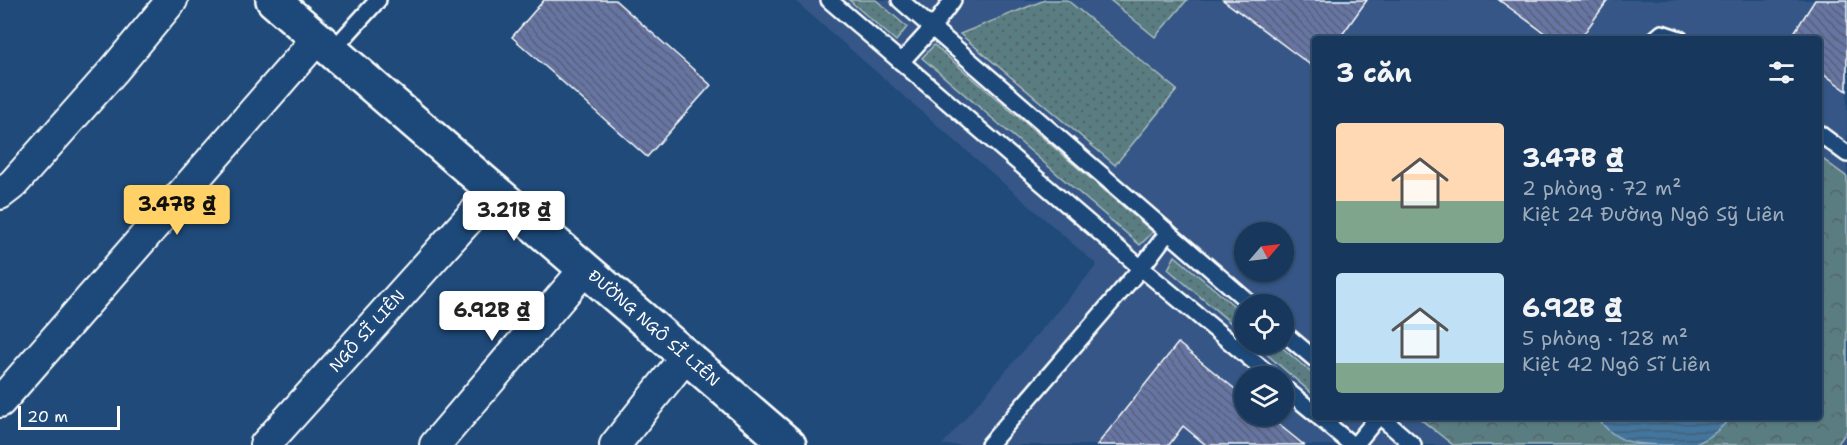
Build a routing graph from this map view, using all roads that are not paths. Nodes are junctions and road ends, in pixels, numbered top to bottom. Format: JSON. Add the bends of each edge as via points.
{"nodes":[{"id":1,"x":172,"y":0,"type":"edge"},
{"id":2,"x":273,"y":0,"type":"edge"},
{"id":3,"x":378,"y":0,"type":"edge"},
{"id":4,"x":829,"y":0,"type":"edge"},
{"id":5,"x":900,"y":0,"type":"edge"},
{"id":6,"x":953,"y":0,"type":"edge"},
{"id":7,"x":932,"y":28,"type":"junction"},
{"id":8,"x":324,"y":45,"type":"junction"},
{"id":9,"x":901,"y":62,"type":"junction"},
{"id":10,"x":1822,"y":135,"type":"edge"},
{"id":11,"x":1847,"y":154,"type":"edge"},
{"id":12,"x":6,"y":177,"type":"edge"},
{"id":13,"x":494,"y":191,"type":"junction"},
{"id":14,"x":1168,"y":232,"type":"junction"},
{"id":15,"x":1141,"y":268,"type":"junction"},
{"id":16,"x":585,"y":269,"type":"junction"},
{"id":17,"x":1239,"y":294,"type":"edge"},
{"id":18,"x":1294,"y":341,"type":"edge"},
{"id":19,"x":686,"y":356,"type":"junction"},
{"id":20,"x":1312,"y":357,"type":"edge"},
{"id":21,"x":1259,"y":366,"type":"edge"},
{"id":22,"x":1294,"y":396,"type":"edge"},
{"id":23,"x":0,"y":402,"type":"edge"},
{"id":24,"x":1312,"y":412,"type":"edge"},
{"id":25,"x":1322,"y":420,"type":"edge"},
{"id":26,"x":1376,"y":420,"type":"edge"},
{"id":27,"x":1383,"y":420,"type":"edge"},
{"id":28,"x":265,"y":445,"type":"edge"},
{"id":29,"x":435,"y":445,"type":"edge"},
{"id":30,"x":615,"y":445,"type":"edge"},
{"id":31,"x":789,"y":445,"type":"edge"},
{"id":32,"x":989,"y":445,"type":"edge"},
{"id":33,"x":1354,"y":445,"type":"edge"},
{"id":34,"x":1413,"y":445,"type":"edge"}],
"edges":[{"from":1,"to":12,"type":"street","via":[[115,69]]},
{"from":2,"to":8,"type":"street","name":"ĐƯỜNG NGÔ SĨ LIÊN"},
{"from":3,"to":8,"type":"lane"},
{"from":4,"to":9,"type":"lane"},
{"from":5,"to":7,"type":"lane"},
{"from":6,"to":7,"type":"lane"},
{"from":7,"to":9,"type":"lane"},
{"from":7,"to":14,"type":"lane"},
{"from":8,"to":13,"type":"street","name":"ĐƯỜNG NGÔ SĨ LIÊN"},
{"from":8,"to":23,"type":"street"},
{"from":9,"to":15,"type":"lane"},
{"from":10,"to":11,"type":"lane"},
{"from":13,"to":16,"type":"street","name":"ĐƯỜNG NGÔ SĨ LIÊN"},
{"from":13,"to":28,"type":"street","name":"NGÔ SĨ LIÊN"},
{"from":14,"to":15,"type":"lane"},
{"from":14,"to":17,"type":"lane"},
{"from":15,"to":21,"type":"lane"},
{"from":15,"to":32,"type":"lane"},
{"from":16,"to":19,"type":"street","name":"ĐƯỜNG NGÔ SĨ LIÊN"},
{"from":16,"to":29,"type":"street"},
{"from":18,"to":20,"type":"lane"},
{"from":19,"to":30,"type":"street"},
{"from":19,"to":31,"type":"street","name":"ĐƯỜNG NGÔ SĨ LIÊN"},
{"from":22,"to":24,"type":"lane"},
{"from":25,"to":33,"type":"lane"},
{"from":26,"to":33,"type":"lane"},
{"from":27,"to":34,"type":"lane"}]}
